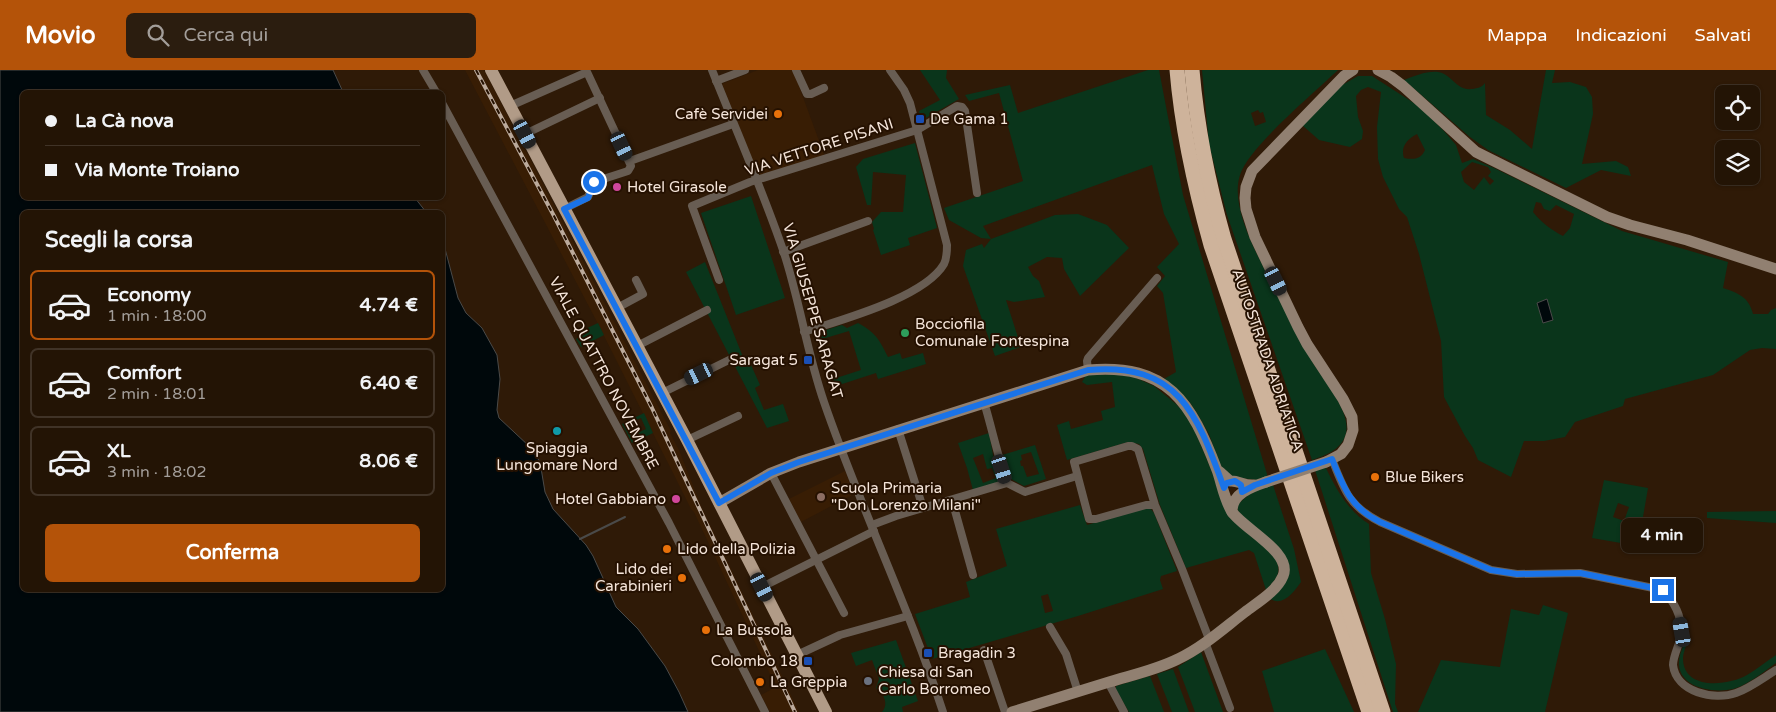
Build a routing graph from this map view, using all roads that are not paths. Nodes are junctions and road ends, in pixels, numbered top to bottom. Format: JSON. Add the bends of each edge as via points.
{"nodes":[{"id":1,"x":423,"y":70,"type":"edge"},
{"id":2,"x":491,"y":70,"type":"edge"},
{"id":3,"x":712,"y":70,"type":"edge"},
{"id":4,"x":745,"y":70,"type":"edge"},
{"id":5,"x":796,"y":70,"type":"edge"},
{"id":6,"x":890,"y":70,"type":"edge"},
{"id":7,"x":1177,"y":70,"type":"edge"},
{"id":8,"x":1192,"y":70,"type":"edge"},
{"id":9,"x":1353,"y":70,"type":"edge"},
{"id":10,"x":1378,"y":70,"type":"edge"},
{"id":11,"x":586,"y":71,"type":"edge"},
{"id":12,"x":716,"y":81,"type":"junction"},
{"id":13,"x":824,"y":88,"type":"dead end"},
{"id":14,"x":435,"y":90,"type":"edge"},
{"id":15,"x":600,"y":98,"type":"junction"},
{"id":16,"x":510,"y":106,"type":"junction"},
{"id":17,"x":445,"y":109,"type":"edge"},
{"id":18,"x":734,"y":124,"type":"junction"},
{"id":19,"x":917,"y":130,"type":"junction"},
{"id":20,"x":525,"y":134,"type":"junction"},
{"id":21,"x":630,"y":165,"type":"junction"},
{"id":22,"x":756,"y":180,"type":"junction"},
{"id":23,"x":977,"y":193,"type":"dead end"},
{"id":24,"x":564,"y":209,"type":"junction"},
{"id":25,"x":868,"y":221,"type":"dead end"},
{"id":26,"x":784,"y":252,"type":"junction"},
{"id":27,"x":1776,"y":269,"type":"edge"},
{"id":28,"x":1157,"y":278,"type":"dead end"},
{"id":29,"x":636,"y":280,"type":"dead end"},
{"id":30,"x":719,"y":280,"type":"dead end"},
{"id":31,"x":617,"y":308,"type":"junction"},
{"id":32,"x":707,"y":310,"type":"dead end"},
{"id":33,"x":804,"y":332,"type":"junction"},
{"id":34,"x":637,"y":346,"type":"junction"},
{"id":35,"x":731,"y":359,"type":"dead end"},
{"id":36,"x":1088,"y":370,"type":"junction"},
{"id":37,"x":662,"y":393,"type":"junction"},
{"id":38,"x":984,"y":402,"type":"junction"},
{"id":39,"x":738,"y":416,"type":"dead end"},
{"id":40,"x":898,"y":429,"type":"junction"},
{"id":41,"x":687,"y":440,"type":"junction"},
{"id":42,"x":841,"y":448,"type":"junction"},
{"id":43,"x":1329,"y":460,"type":"junction"},
{"id":44,"x":771,"y":473,"type":"junction"},
{"id":45,"x":1077,"y":476,"type":"junction"},
{"id":46,"x":1007,"y":483,"type":"junction"},
{"id":47,"x":1233,"y":490,"type":"junction"},
{"id":48,"x":952,"y":500,"type":"junction"},
{"id":49,"x":719,"y":503,"type":"junction"},
{"id":50,"x":1155,"y":505,"type":"junction"},
{"id":51,"x":923,"y":508,"type":"junction"},
{"id":52,"x":873,"y":528,"type":"junction"},
{"id":53,"x":816,"y":560,"type":"junction"},
{"id":54,"x":973,"y":575,"type":"dead end"},
{"id":55,"x":762,"y":587,"type":"junction"},
{"id":56,"x":844,"y":613,"type":"dead end"},
{"id":57,"x":908,"y":616,"type":"junction"},
{"id":58,"x":1050,"y":627,"type":"dead end"},
{"id":59,"x":1207,"y":641,"type":"junction"},
{"id":60,"x":984,"y":650,"type":"dead end"},
{"id":61,"x":797,"y":655,"type":"junction"},
{"id":62,"x":1776,"y":670,"type":"edge"},
{"id":63,"x":1108,"y":682,"type":"junction"},
{"id":64,"x":1078,"y":692,"type":"junction"},
{"id":65,"x":1230,"y":708,"type":"dead end"},
{"id":66,"x":765,"y":712,"type":"edge"},
{"id":67,"x":826,"y":712,"type":"edge"},
{"id":68,"x":943,"y":712,"type":"edge"},
{"id":69,"x":1005,"y":712,"type":"edge"},
{"id":70,"x":1012,"y":712,"type":"edge"},
{"id":71,"x":1124,"y":712,"type":"edge"},
{"id":72,"x":1369,"y":712,"type":"edge"},
{"id":73,"x":1384,"y":712,"type":"edge"}],
"edges":[{"from":1,"to":14,"type":"street"},
{"from":2,"to":16,"type":"main road"},
{"from":3,"to":12,"type":"street","name":"VIA GIUSEPPE SARAGAT"},
{"from":4,"to":12,"type":"street"},
{"from":5,"to":13,"type":"street","via":[[807,94]]},
{"from":6,"to":19,"type":"street","via":[[907,96]]},
{"from":7,"to":72,"type":"highway","name":"AUTOSTRADA ADRIATICA","via":[[1185,139],[1211,245]]},
{"from":8,"to":73,"type":"highway","name":"AUTOSTRADA ADRIATICA","via":[[1205,164],[1224,239]]},
{"from":9,"to":43,"type":"main road","via":[[1252,171],[1245,198],[1255,238],[1298,327],[1352,417],[1350,441],[1344,451]]},
{"from":10,"to":27,"type":"main road","via":[[1403,86],[1476,152],[1618,222]]},
{"from":11,"to":15,"type":"street"},
{"from":11,"to":16,"type":"street"},
{"from":12,"to":18,"type":"street","name":"VIA GIUSEPPE SARAGAT"},
{"from":15,"to":20,"type":"street"},
{"from":15,"to":21,"type":"street"},
{"from":16,"to":20,"type":"main road"},
{"from":17,"to":66,"type":"street","name":"VIALE QUATTRO NOVEMBRE","via":[[669,522]]},
{"from":18,"to":21,"type":"street"},
{"from":18,"to":22,"type":"street","name":"VIA GIUSEPPE SARAGAT"},
{"from":19,"to":22,"type":"street","name":"VIA VETTORE PISANI"},
{"from":19,"to":23,"type":"street","name":"VIA VETTORE PISANI","via":[[956,106],[963,108]]},
{"from":19,"to":33,"type":"street","via":[[947,245],[944,264],[928,280],[886,304]]},
{"from":20,"to":24,"type":"main road"},
{"from":21,"to":24,"type":"street","via":[[626,172],[594,182],[588,198]]},
{"from":22,"to":26,"type":"street","name":"VIA GIUSEPPE SARAGAT"},
{"from":22,"to":30,"type":"street","name":"VIA VETTORE PISANI","via":[[692,206]]},
{"from":24,"to":31,"type":"main road"},
{"from":25,"to":26,"type":"street"},
{"from":26,"to":33,"type":"street","name":"VIA GIUSEPPE SARAGAT"},
{"from":28,"to":36,"type":"street","via":[[1088,358]]},
{"from":29,"to":31,"type":"street","via":[[643,294]]},
{"from":31,"to":34,"type":"main road"},
{"from":32,"to":34,"type":"street"},
{"from":33,"to":42,"type":"street","name":"VIA GIUSEPPE SARAGAT","via":[[821,394]]},
{"from":34,"to":37,"type":"main road"},
{"from":35,"to":37,"type":"street"},
{"from":36,"to":38,"type":"main road"},
{"from":36,"to":47,"type":"main road","via":[[1127,370],[1150,376],[1170,389],[1190,411],[1217,469]]},
{"from":37,"to":41,"type":"main road"},
{"from":38,"to":40,"type":"main road"},
{"from":38,"to":46,"type":"street"},
{"from":39,"to":41,"type":"street"},
{"from":40,"to":42,"type":"main road"},
{"from":40,"to":51,"type":"street"},
{"from":41,"to":49,"type":"main road"},
{"from":42,"to":44,"type":"main road"},
{"from":42,"to":52,"type":"street","name":"VIA GIUSEPPE SARAGAT"},
{"from":43,"to":47,"type":"main road","bridge":true},
{"from":43,"to":62,"type":"street","via":[[1347,495],[1363,512],[1484,568],[1506,574],[1580,573],[1663,590],[1678,613],[1682,632],[1674,668],[1680,680],[1693,690],[1713,695],[1733,694]]},
{"from":44,"to":49,"type":"main road"},
{"from":44,"to":53,"type":"street"},
{"from":45,"to":46,"type":"street","via":[[1025,492]]},
{"from":45,"to":50,"type":"street","via":[[1090,519]]},
{"from":45,"to":50,"type":"street","via":[[1075,461],[1135,447],[1140,452]]},
{"from":46,"to":48,"type":"street"},
{"from":47,"to":59,"type":"main road","via":[[1232,512],[1277,552],[1283,560],[1284,574],[1268,595]]},
{"from":48,"to":51,"type":"street"},
{"from":48,"to":54,"type":"street"},
{"from":49,"to":55,"type":"main road"},
{"from":50,"to":59,"type":"street"},
{"from":51,"to":52,"type":"street"},
{"from":52,"to":53,"type":"street"},
{"from":52,"to":57,"type":"street","name":"VIA GIUSEPPE SARAGAT"},
{"from":53,"to":55,"type":"street"},
{"from":53,"to":56,"type":"street"},
{"from":55,"to":61,"type":"main road"},
{"from":57,"to":61,"type":"street","via":[[840,634]]},
{"from":57,"to":68,"type":"street","name":"VIA GIUSEPPE SARAGAT"},
{"from":58,"to":64,"type":"street","via":[[1066,654]]},
{"from":59,"to":63,"type":"main road","via":[[1166,664]]},
{"from":59,"to":65,"type":"street"},
{"from":60,"to":69,"type":"street"},
{"from":61,"to":67,"type":"main road"},
{"from":63,"to":64,"type":"main road"},
{"from":63,"to":71,"type":"street"},
{"from":64,"to":70,"type":"main road"}]}
